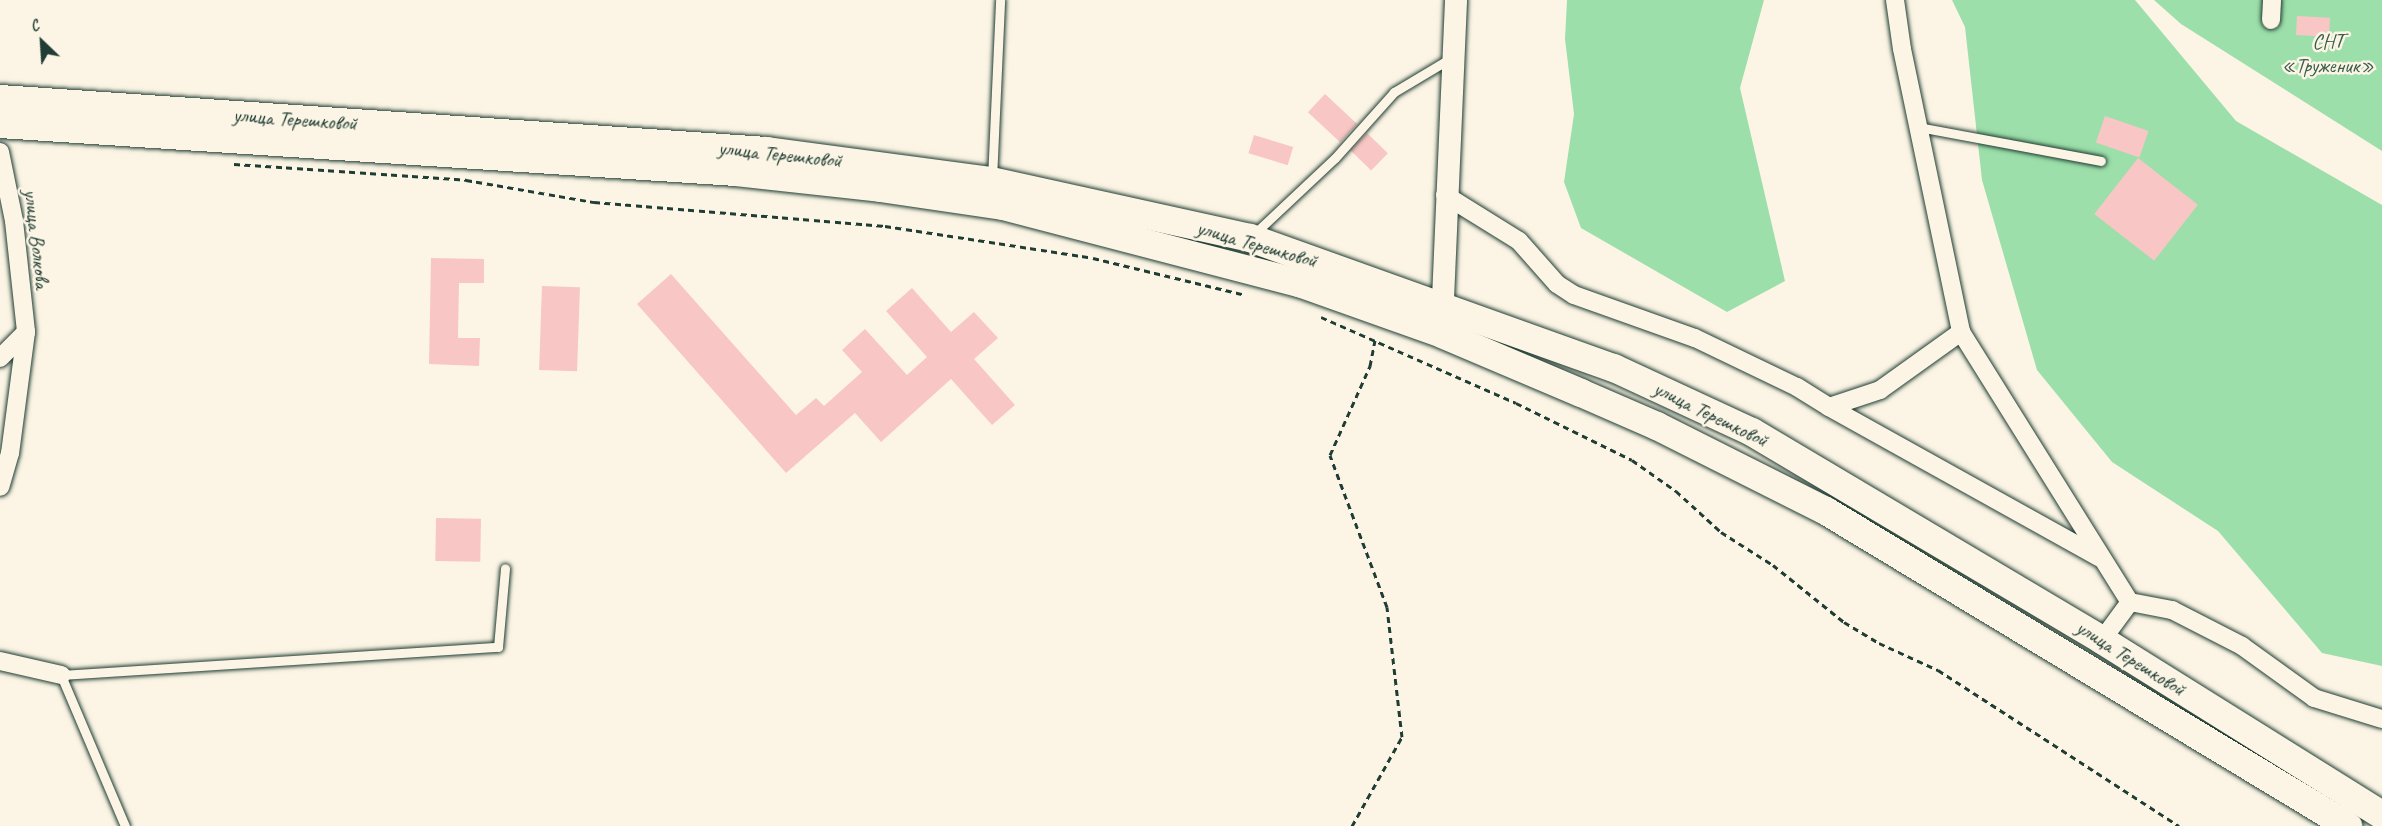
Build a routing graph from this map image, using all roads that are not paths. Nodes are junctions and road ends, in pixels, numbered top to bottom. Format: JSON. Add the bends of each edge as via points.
{"nodes":[{"id":1,"x":1000,"y":0,"type":"edge"},
{"id":2,"x":1456,"y":0,"type":"edge"},
{"id":3,"x":1895,"y":0,"type":"edge"},
{"id":4,"x":2272,"y":0,"type":"edge"},
{"id":5,"x":2271,"y":20,"type":"dead end"},
{"id":6,"x":1453,"y":56,"type":"junction"},
{"id":7,"x":1,"y":109,"type":"edge"},
{"id":8,"x":1918,"y":127,"type":"junction"},
{"id":9,"x":0,"y":152,"type":"edge"},
{"id":10,"x":2101,"y":161,"type":"dead end"},
{"id":11,"x":3,"y":172,"type":"edge"},
{"id":12,"x":992,"y":181,"type":"junction"},
{"id":13,"x":1445,"y":195,"type":"junction"},
{"id":14,"x":7,"y":219,"type":"edge"},
{"id":15,"x":1250,"y":238,"type":"junction"},
{"id":16,"x":1442,"y":304,"type":"junction"},
{"id":17,"x":27,"y":332,"type":"junction"},
{"id":18,"x":1962,"y":332,"type":"junction"},
{"id":19,"x":1442,"y":334,"type":"junction"},
{"id":20,"x":0,"y":358,"type":"edge"},
{"id":21,"x":1829,"y":407,"type":"junction"},
{"id":22,"x":0,"y":487,"type":"edge"},
{"id":23,"x":2101,"y":559,"type":"junction"},
{"id":24,"x":505,"y":568,"type":"dead end"},
{"id":25,"x":2130,"y":602,"type":"junction"},
{"id":26,"x":2102,"y":640,"type":"junction"},
{"id":27,"x":0,"y":661,"type":"edge"},
{"id":28,"x":61,"y":675,"type":"junction"},
{"id":29,"x":2382,"y":719,"type":"edge"},
{"id":30,"x":2382,"y":815,"type":"edge"},
{"id":31,"x":125,"y":826,"type":"edge"},
{"id":32,"x":2348,"y":826,"type":"edge"}],
"edges":[{"from":1,"to":12,"type":"lane"},
{"from":2,"to":6,"type":"street"},
{"from":3,"to":8,"type":"street"},
{"from":4,"to":5,"type":"street"},
{"from":6,"to":13,"type":"street"},
{"from":6,"to":15,"type":"lane","via":[[1394,92],[1335,158]]},
{"from":7,"to":12,"type":"main road","name":"улица Терешковой","via":[[766,151]]},
{"from":7,"to":19,"type":"main road","name":"улица Терешковой","via":[[724,172],[1004,206],[1299,283]]},
{"from":8,"to":10,"type":"lane"},
{"from":8,"to":18,"type":"street"},
{"from":9,"to":11,"type":"street","name":"улица Волкова"},
{"from":11,"to":14,"type":"street","name":"улица Волкова"},
{"from":12,"to":15,"type":"main road","name":"улица Терешковой"},
{"from":13,"to":16,"type":"street"},
{"from":13,"to":21,"type":"street","via":[[1518,241],[1557,284],[1574,295],[1695,338],[1797,387]]},
{"from":14,"to":17,"type":"street","name":"улица Волкова"},
{"from":15,"to":16,"type":"main road","name":"улица Терешковой"},
{"from":16,"to":19,"type":"street"},
{"from":16,"to":26,"type":"main road","name":"улица Терешковой","via":[[1614,368],[1752,432]]},
{"from":17,"to":20,"type":"street"},
{"from":17,"to":22,"type":"street","name":"улица Волкова","via":[[10,453]]},
{"from":18,"to":21,"type":"street","via":[[1880,390]]},
{"from":18,"to":23,"type":"street"},
{"from":19,"to":32,"type":"main road","name":"улица Терешковой","via":[[1657,426],[1826,511]]},
{"from":21,"to":23,"type":"street"},
{"from":23,"to":25,"type":"street"},
{"from":24,"to":28,"type":"lane","via":[[498,647]]},
{"from":25,"to":26,"type":"street"},
{"from":25,"to":29,"type":"street","via":[[2172,610],[2242,646],[2314,698]]},
{"from":26,"to":30,"type":"main road","name":"улица Терешковой"},
{"from":27,"to":28,"type":"street"},
{"from":28,"to":31,"type":"lane"}]}
